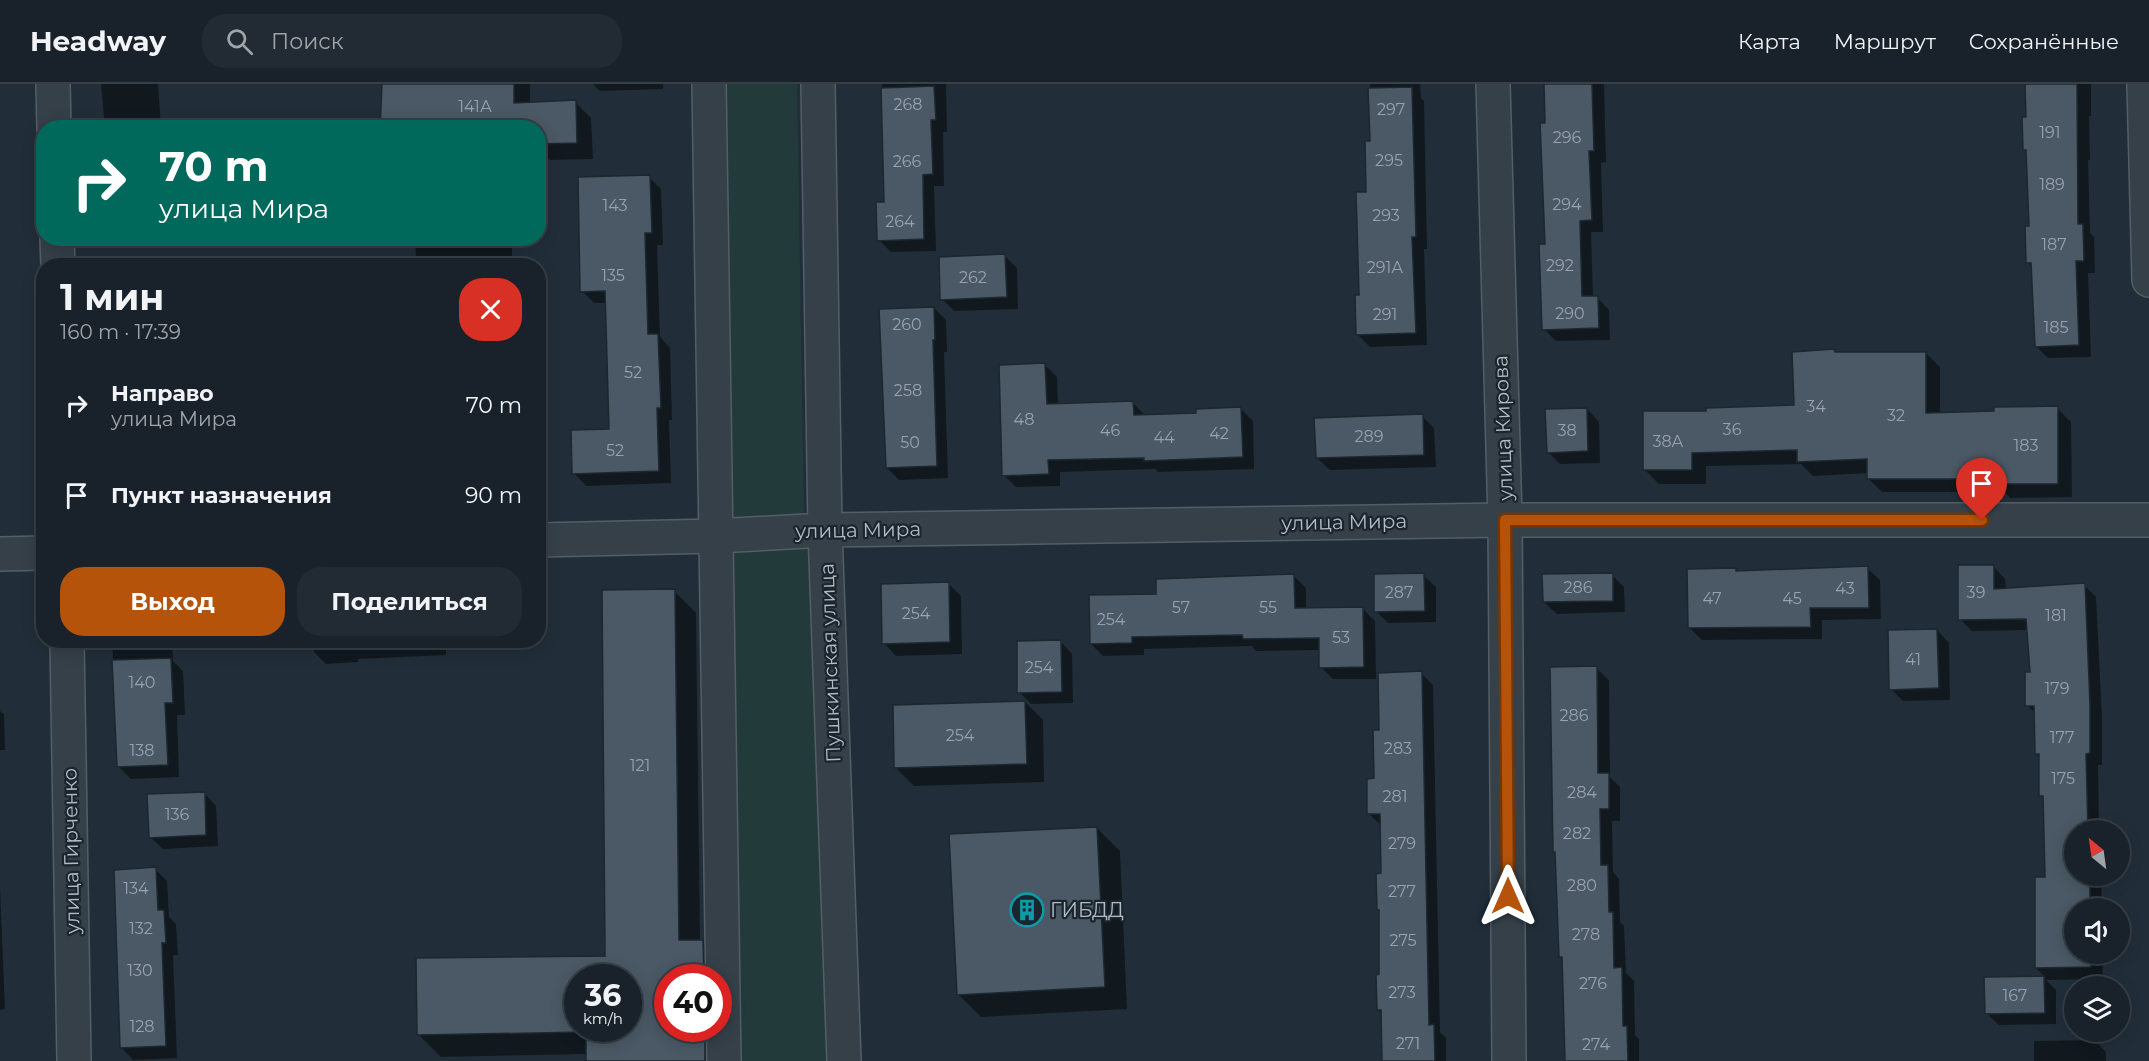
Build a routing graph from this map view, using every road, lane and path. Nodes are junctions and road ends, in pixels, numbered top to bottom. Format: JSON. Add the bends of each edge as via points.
{"nodes":[{"id":1,"x":53,"y":84,"type":"edge"},
{"id":2,"x":709,"y":84,"type":"edge"},
{"id":3,"x":818,"y":84,"type":"edge"},
{"id":4,"x":1493,"y":84,"type":"edge"},
{"id":5,"x":2144,"y":84,"type":"edge"},
{"id":6,"x":54,"y":120,"type":"edge"},
{"id":7,"x":2149,"y":280,"type":"edge"},
{"id":8,"x":1505,"y":520,"type":"junction"},
{"id":9,"x":2149,"y":520,"type":"edge"},
{"id":10,"x":825,"y":530,"type":"junction"},
{"id":11,"x":716,"y":536,"type":"junction"},
{"id":12,"x":546,"y":540,"type":"edge"},
{"id":13,"x":36,"y":553,"type":"edge"},
{"id":14,"x":0,"y":554,"type":"edge"},
{"id":15,"x":68,"y":648,"type":"edge"},
{"id":16,"x":74,"y":1061,"type":"edge"},
{"id":17,"x":724,"y":1061,"type":"edge"},
{"id":18,"x":844,"y":1061,"type":"edge"},
{"id":19,"x":1509,"y":1061,"type":"edge"}],
"edges":[{"from":1,"to":6,"type":"street"},
{"from":2,"to":11,"type":"street"},
{"from":3,"to":10,"type":"street","name":"Пушкинская улица"},
{"from":4,"to":8,"type":"street","name":"улица Кирова"},
{"from":5,"to":7,"type":"street"},
{"from":8,"to":9,"type":"street","name":"улица Мира"},
{"from":8,"to":10,"type":"street","name":"улица Мира"},
{"from":8,"to":19,"type":"street","name":"улица Кирова"},
{"from":10,"to":11,"type":"street","name":"улица Мира"},
{"from":10,"to":18,"type":"street","name":"Пушкинская улица"},
{"from":11,"to":12,"type":"street","name":"улица Мира"},
{"from":11,"to":17,"type":"street"},
{"from":13,"to":14,"type":"street"},
{"from":15,"to":16,"type":"street","name":"улица Гирченко"}]}
